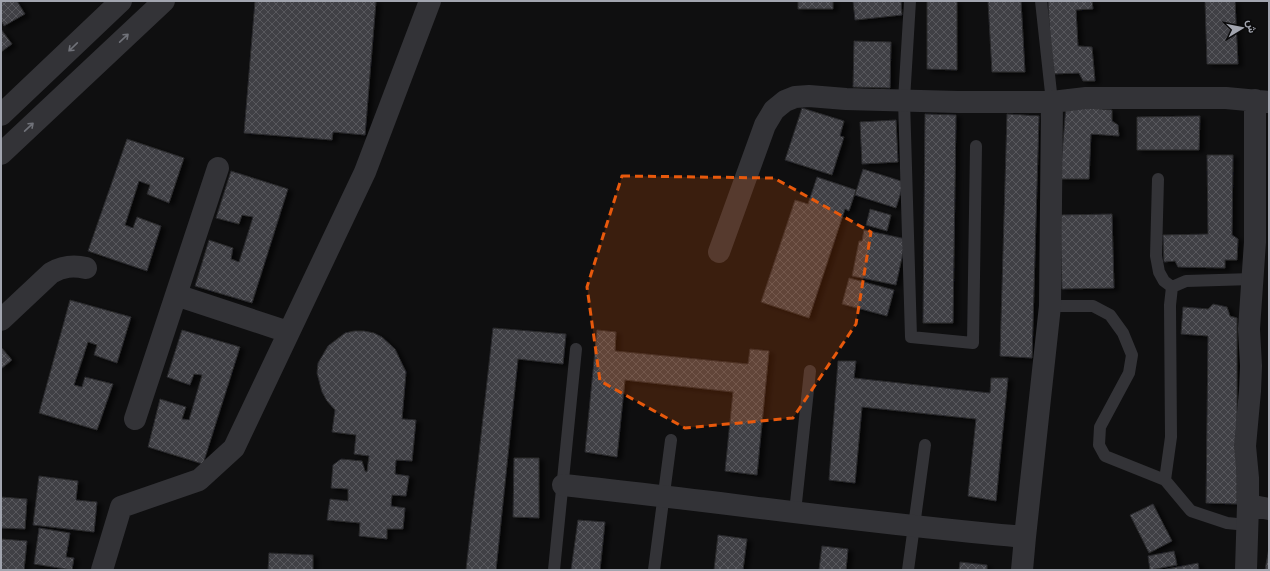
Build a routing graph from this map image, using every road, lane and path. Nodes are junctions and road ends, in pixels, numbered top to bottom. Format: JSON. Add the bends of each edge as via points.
{"nodes":[{"id":1,"x":121,"y":1,"type":"edge"},
{"id":2,"x":164,"y":1,"type":"edge"},
{"id":3,"x":430,"y":1,"type":"edge"},
{"id":4,"x":910,"y":1,"type":"edge"},
{"id":5,"x":1041,"y":1,"type":"edge"},
{"id":6,"x":904,"y":100,"type":"junction"},
{"id":7,"x":1262,"y":101,"type":"edge"},
{"id":8,"x":1052,"y":102,"type":"junction"},
{"id":9,"x":1,"y":115,"type":"edge"},
{"id":10,"x":976,"y":146,"type":"dead end"},
{"id":11,"x":1,"y":154,"type":"edge"},
{"id":12,"x":218,"y":168,"type":"dead end"},
{"id":13,"x":1158,"y":179,"type":"dead end"},
{"id":14,"x":719,"y":252,"type":"dead end"},
{"id":15,"x":86,"y":268,"type":"dead end"},
{"id":16,"x":1252,"y":279,"type":"junction"},
{"id":17,"x":1172,"y":288,"type":"junction"},
{"id":18,"x":176,"y":295,"type":"junction"},
{"id":19,"x":1050,"y":306,"type":"junction"},
{"id":20,"x":1,"y":320,"type":"edge"},
{"id":21,"x":288,"y":332,"type":"junction"},
{"id":22,"x":576,"y":349,"type":"dead end"},
{"id":23,"x":810,"y":371,"type":"dead end"},
{"id":24,"x":135,"y":420,"type":"dead end"},
{"id":25,"x":671,"y":440,"type":"dead end"},
{"id":26,"x":924,"y":445,"type":"dead end"},
{"id":27,"x":1165,"y":480,"type":"junction"},
{"id":28,"x":563,"y":485,"type":"junction"},
{"id":29,"x":664,"y":495,"type":"junction"},
{"id":30,"x":794,"y":512,"type":"junction"},
{"id":31,"x":1255,"y":513,"type":"edge"},
{"id":32,"x":913,"y":526,"type":"junction"},
{"id":33,"x":1025,"y":537,"type":"junction"},
{"id":34,"x":102,"y":570,"type":"edge"},
{"id":35,"x":554,"y":570,"type":"edge"},
{"id":36,"x":654,"y":570,"type":"edge"},
{"id":37,"x":908,"y":570,"type":"edge"},
{"id":38,"x":1022,"y":570,"type":"edge"},
{"id":39,"x":1246,"y":570,"type":"edge"}],
"edges":[{"from":1,"to":9,"type":"street","one_way":true},
{"from":11,"to":2,"type":"street","one_way":true},
{"from":3,"to":21,"type":"street","via":[[365,172]]},
{"from":4,"to":6,"type":"lane"},
{"from":5,"to":8,"type":"lane"},
{"from":6,"to":8,"type":"street"},
{"from":6,"to":10,"type":"lane","via":[[911,337],[973,343]]},
{"from":6,"to":14,"type":"street","via":[[808,96],[785,101],[774,110],[765,125]]},
{"from":7,"to":8,"type":"street","via":[[1226,98],[1086,98]]},
{"from":7,"to":16,"type":"street"},
{"from":8,"to":19,"type":"street"},
{"from":12,"to":18,"type":"street"},
{"from":13,"to":17,"type":"lane","via":[[1156,256],[1159,272]]},
{"from":15,"to":20,"type":"street","via":[[58,268]]},
{"from":16,"to":17,"type":"lane","via":[[1186,281]]},
{"from":16,"to":31,"type":"street","via":[[1250,385],[1245,440]]},
{"from":17,"to":27,"type":"lane","via":[[1171,437]]},
{"from":18,"to":21,"type":"street"},
{"from":18,"to":24,"type":"street"},
{"from":19,"to":27,"type":"lane","via":[[1093,306],[1110,315],[1123,334],[1132,355],[1129,373],[1100,427],[1099,445],[1105,456]]},
{"from":19,"to":33,"type":"street"},
{"from":21,"to":34,"type":"street","via":[[234,448],[199,480],[121,507]]},
{"from":22,"to":28,"type":"lane"},
{"from":23,"to":30,"type":"lane"},
{"from":25,"to":29,"type":"lane"},
{"from":26,"to":32,"type":"lane"},
{"from":27,"to":31,"type":"lane","via":[[1191,511],[1227,523]]},
{"from":28,"to":29,"type":"street"},
{"from":28,"to":35,"type":"lane"},
{"from":29,"to":30,"type":"street"},
{"from":29,"to":36,"type":"lane"},
{"from":30,"to":32,"type":"street"},
{"from":31,"to":39,"type":"street"},
{"from":32,"to":33,"type":"street"},
{"from":32,"to":37,"type":"lane"},
{"from":33,"to":38,"type":"street"}]}
